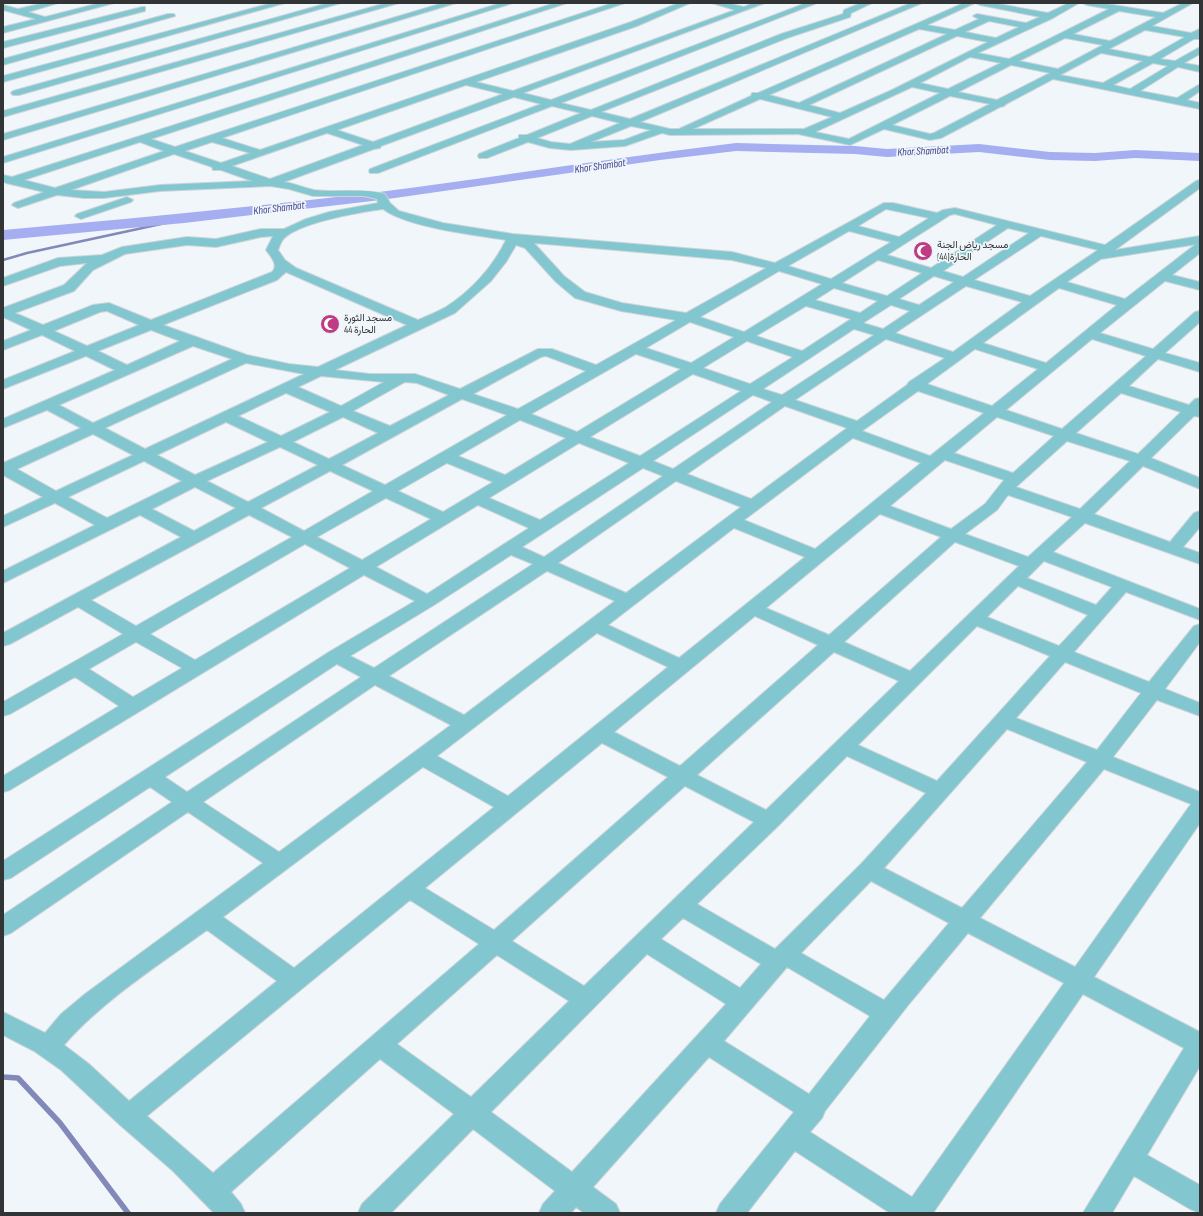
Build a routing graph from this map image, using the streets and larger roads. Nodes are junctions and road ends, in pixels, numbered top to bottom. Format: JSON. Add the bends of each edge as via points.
{"nodes":[{"id":1,"x":54,"y":3,"type":"edge"},
{"id":2,"x":110,"y":3,"type":"edge"},
{"id":3,"x":281,"y":3,"type":"edge"},
{"id":4,"x":337,"y":3,"type":"edge"},
{"id":5,"x":395,"y":3,"type":"edge"},
{"id":6,"x":452,"y":3,"type":"edge"},
{"id":7,"x":563,"y":3,"type":"edge"},
{"id":8,"x":620,"y":3,"type":"edge"},
{"id":9,"x":686,"y":3,"type":"edge"},
{"id":10,"x":716,"y":3,"type":"edge"},
{"id":11,"x":868,"y":3,"type":"edge"},
{"id":12,"x":914,"y":3,"type":"edge"},
{"id":13,"x":971,"y":3,"type":"edge"},
{"id":14,"x":980,"y":3,"type":"edge"},
{"id":15,"x":1018,"y":3,"type":"edge"},
{"id":16,"x":1075,"y":3,"type":"edge"},
{"id":17,"x":1091,"y":3,"type":"edge"},
{"id":18,"x":1145,"y":3,"type":"edge"},
{"id":19,"x":1188,"y":3,"type":"edge"},
{"id":20,"x":506,"y":4,"type":"edge"},
{"id":21,"x":811,"y":4,"type":"edge"},
{"id":22,"x":124,"y":5,"type":"dead end"},
{"id":23,"x":1200,"y":6,"type":"edge"},
{"id":24,"x":3,"y":7,"type":"edge"},
{"id":25,"x":267,"y":7,"type":"junction"},
{"id":26,"x":1007,"y":8,"type":"junction"},
{"id":27,"x":1118,"y":8,"type":"junction"},
{"id":28,"x":142,"y":9,"type":"junction"},
{"id":29,"x":745,"y":9,"type":"junction"},
{"id":30,"x":762,"y":9,"type":"edge"},
{"id":31,"x":952,"y":11,"type":"junction"},
{"id":32,"x":1131,"y":11,"type":"junction"},
{"id":33,"x":19,"y":12,"type":"junction"},
{"id":34,"x":847,"y":12,"type":"junction"},
{"id":35,"x":530,"y":13,"type":"junction"},
{"id":36,"x":296,"y":14,"type":"junction"},
{"id":37,"x":3,"y":16,"type":"edge"},
{"id":38,"x":780,"y":16,"type":"junction"},
{"id":39,"x":1049,"y":16,"type":"junction"},
{"id":40,"x":1163,"y":16,"type":"junction"},
{"id":41,"x":177,"y":18,"type":"junction"},
{"id":42,"x":461,"y":18,"type":"junction"},
{"id":43,"x":881,"y":18,"type":"junction"},
{"id":44,"x":988,"y":18,"type":"junction"},
{"id":45,"x":1062,"y":18,"type":"dead end"},
{"id":46,"x":46,"y":19,"type":"junction"},
{"id":47,"x":399,"y":19,"type":"junction"},
{"id":48,"x":566,"y":21,"type":"junction"},
{"id":49,"x":1075,"y":21,"type":"dead end"},
{"id":50,"x":818,"y":23,"type":"junction"},
{"id":51,"x":1088,"y":23,"type":"junction"},
{"id":52,"x":202,"y":24,"type":"junction"},
{"id":53,"x":634,"y":24,"type":"junction"},
{"id":54,"x":494,"y":26,"type":"junction"},
{"id":55,"x":918,"y":26,"type":"junction"},
{"id":56,"x":1027,"y":26,"type":"junction"},
{"id":57,"x":73,"y":27,"type":"junction"},
{"id":58,"x":432,"y":27,"type":"junction"},
{"id":59,"x":649,"y":27,"type":"dead end"},
{"id":60,"x":1144,"y":27,"type":"junction"},
{"id":61,"x":747,"y":28,"type":"junction"},
{"id":62,"x":3,"y":30,"type":"edge"},
{"id":63,"x":664,"y":30,"type":"dead end"},
{"id":64,"x":852,"y":30,"type":"junction"},
{"id":65,"x":231,"y":32,"type":"junction"},
{"id":66,"x":534,"y":32,"type":"junction"},
{"id":67,"x":414,"y":33,"type":"junction"},
{"id":68,"x":678,"y":33,"type":"junction"},
{"id":69,"x":956,"y":33,"type":"junction"},
{"id":70,"x":553,"y":34,"type":"dead end"},
{"id":71,"x":43,"y":35,"type":"junction"},
{"id":72,"x":1064,"y":35,"type":"junction"},
{"id":73,"x":1198,"y":35,"type":"edge"},
{"id":74,"x":784,"y":36,"type":"junction"},
{"id":75,"x":459,"y":38,"type":"junction"},
{"id":76,"x":568,"y":38,"type":"dead end"},
{"id":77,"x":889,"y":38,"type":"junction"},
{"id":78,"x":271,"y":39,"type":"junction"},
{"id":79,"x":389,"y":40,"type":"junction"},
{"id":80,"x":448,"y":41,"type":"junction"},
{"id":81,"x":583,"y":41,"type":"junction"},
{"id":82,"x":714,"y":41,"type":"junction"},
{"id":83,"x":997,"y":41,"type":"junction"},
{"id":84,"x":320,"y":42,"type":"junction"},
{"id":85,"x":72,"y":43,"type":"junction"},
{"id":86,"x":1010,"y":43,"type":"dead end"},
{"id":87,"x":1112,"y":44,"type":"junction"},
{"id":88,"x":3,"y":45,"type":"edge"},
{"id":89,"x":494,"y":46,"type":"junction"},
{"id":90,"x":928,"y":46,"type":"junction"},
{"id":91,"x":1024,"y":46,"type":"dead end"},
{"id":92,"x":304,"y":47,"type":"junction"},
{"id":93,"x":637,"y":48,"type":"junction"},
{"id":94,"x":753,"y":48,"type":"junction"},
{"id":95,"x":422,"y":49,"type":"junction"},
{"id":96,"x":560,"y":49,"type":"junction"},
{"id":97,"x":1037,"y":49,"type":"junction"},
{"id":98,"x":1101,"y":50,"type":"junction"},
{"id":99,"x":1200,"y":50,"type":"edge"},
{"id":100,"x":354,"y":51,"type":"junction"},
{"id":101,"x":101,"y":52,"type":"junction"},
{"id":102,"x":576,"y":53,"type":"dead end"},
{"id":103,"x":218,"y":54,"type":"junction"},
{"id":104,"x":969,"y":54,"type":"junction"},
{"id":105,"x":677,"y":55,"type":"junction"},
{"id":106,"x":591,"y":56,"type":"dead end"},
{"id":107,"x":788,"y":56,"type":"junction"},
{"id":108,"x":141,"y":57,"type":"junction"},
{"id":109,"x":80,"y":58,"type":"junction"},
{"id":110,"x":458,"y":58,"type":"junction"},
{"id":111,"x":606,"y":60,"type":"junction"},
{"id":112,"x":898,"y":60,"type":"junction"},
{"id":113,"x":1151,"y":60,"type":"junction"},
{"id":114,"x":382,"y":61,"type":"junction"},
{"id":115,"x":3,"y":62,"type":"edge"},
{"id":116,"x":473,"y":62,"type":"dead end"},
{"id":117,"x":718,"y":62,"type":"junction"},
{"id":118,"x":1011,"y":62,"type":"junction"},
{"id":119,"x":250,"y":63,"type":"junction"},
{"id":120,"x":912,"y":63,"type":"dead end"},
{"id":121,"x":1177,"y":64,"type":"junction"},
{"id":122,"x":488,"y":65,"type":"dead end"},
{"id":123,"x":829,"y":65,"type":"junction"},
{"id":124,"x":108,"y":66,"type":"junction"},
{"id":125,"x":236,"y":66,"type":"junction"},
{"id":126,"x":926,"y":66,"type":"dead end"},
{"id":127,"x":171,"y":67,"type":"junction"},
{"id":128,"x":642,"y":68,"type":"junction"},
{"id":129,"x":503,"y":69,"type":"junction"},
{"id":130,"x":940,"y":69,"type":"junction"},
{"id":131,"x":1200,"y":69,"type":"edge"},
{"id":132,"x":754,"y":71,"type":"junction"},
{"id":133,"x":1132,"y":71,"type":"junction"},
{"id":134,"x":569,"y":73,"type":"junction"},
{"id":135,"x":418,"y":74,"type":"junction"},
{"id":136,"x":868,"y":74,"type":"junction"},
{"id":137,"x":1057,"y":74,"type":"junction"},
{"id":138,"x":204,"y":76,"type":"junction"},
{"id":139,"x":271,"y":76,"type":"junction"},
{"id":140,"x":1158,"y":76,"type":"junction"},
{"id":141,"x":3,"y":79,"type":"edge"},
{"id":142,"x":440,"y":82,"type":"dead end"},
{"id":143,"x":605,"y":82,"type":"junction"},
{"id":144,"x":460,"y":84,"type":"junction"},
{"id":145,"x":911,"y":84,"type":"junction"},
{"id":146,"x":717,"y":86,"type":"junction"},
{"id":147,"x":1104,"y":87,"type":"junction"},
{"id":148,"x":1200,"y":87,"type":"edge"},
{"id":149,"x":835,"y":89,"type":"junction"},
{"id":150,"x":291,"y":90,"type":"junction"},
{"id":151,"x":643,"y":92,"type":"junction"},
{"id":152,"x":1131,"y":92,"type":"junction"},
{"id":153,"x":850,"y":93,"type":"dead end"},
{"id":154,"x":950,"y":93,"type":"junction"},
{"id":155,"x":512,"y":94,"type":"junction"},
{"id":156,"x":758,"y":96,"type":"junction"},
{"id":157,"x":865,"y":96,"type":"dead end"},
{"id":158,"x":880,"y":99,"type":"junction"},
{"id":159,"x":122,"y":100,"type":"junction"},
{"id":160,"x":326,"y":101,"type":"junction"},
{"id":161,"x":680,"y":101,"type":"junction"},
{"id":162,"x":1178,"y":102,"type":"junction"},
{"id":163,"x":40,"y":104,"type":"junction"},
{"id":164,"x":549,"y":104,"type":"junction"},
{"id":165,"x":1001,"y":104,"type":"junction"},
{"id":166,"x":800,"y":106,"type":"junction"},
{"id":167,"x":1200,"y":106,"type":"edge"},
{"id":168,"x":920,"y":108,"type":"junction"},
{"id":169,"x":156,"y":111,"type":"junction"},
{"id":170,"x":588,"y":113,"type":"junction"},
{"id":171,"x":3,"y":114,"type":"edge"},
{"id":172,"x":71,"y":116,"type":"junction"},
{"id":173,"x":141,"y":116,"type":"junction"},
{"id":174,"x":841,"y":116,"type":"junction"},
{"id":175,"x":452,"y":117,"type":"junction"},
{"id":176,"x":628,"y":123,"type":"junction"},
{"id":177,"x":885,"y":126,"type":"junction"},
{"id":178,"x":177,"y":127,"type":"junction"},
{"id":179,"x":487,"y":127,"type":"junction"},
{"id":180,"x":327,"y":130,"type":"junction"},
{"id":181,"x":661,"y":130,"type":"junction"},
{"id":182,"x":806,"y":132,"type":"junction"},
{"id":183,"x":88,"y":133,"type":"junction"},
{"id":184,"x":676,"y":133,"type":"junction"},
{"id":185,"x":3,"y":137,"type":"edge"},
{"id":186,"x":213,"y":138,"type":"junction"},
{"id":187,"x":526,"y":138,"type":"junction"},
{"id":188,"x":140,"y":139,"type":"junction"},
{"id":189,"x":123,"y":144,"type":"junction"},
{"id":190,"x":374,"y":145,"type":"junction"},
{"id":191,"x":571,"y":147,"type":"junction"},
{"id":192,"x":175,"y":152,"type":"junction"},
{"id":193,"x":260,"y":154,"type":"junction"},
{"id":194,"x":411,"y":156,"type":"junction"},
{"id":195,"x":483,"y":156,"type":"dead end"},
{"id":196,"x":3,"y":160,"type":"edge"},
{"id":197,"x":70,"y":161,"type":"junction"},
{"id":198,"x":221,"y":167,"type":"junction"},
{"id":199,"x":374,"y":171,"type":"dead end"},
{"id":200,"x":208,"y":172,"type":"dead end"},
{"id":201,"x":104,"y":174,"type":"junction"},
{"id":202,"x":194,"y":176,"type":"dead end"},
{"id":203,"x":6,"y":180,"type":"edge"},
{"id":204,"x":270,"y":183,"type":"junction"},
{"id":205,"x":1200,"y":183,"type":"edge"},
{"id":206,"x":160,"y":188,"type":"junction"},
{"id":207,"x":54,"y":191,"type":"junction"},
{"id":208,"x":1195,"y":192,"type":"edge"},
{"id":209,"x":18,"y":205,"type":"dead end"},
{"id":210,"x":385,"y":205,"type":"junction"},
{"id":211,"x":81,"y":216,"type":"dead end"},
{"id":212,"x":939,"y":217,"type":"junction"},
{"id":213,"x":1006,"y":224,"type":"junction"},
{"id":214,"x":848,"y":227,"type":"junction"},
{"id":215,"x":283,"y":232,"type":"junction"},
{"id":216,"x":1039,"y":232,"type":"junction"},
{"id":217,"x":513,"y":239,"type":"junction"},
{"id":218,"x":1200,"y":240,"type":"edge"},
{"id":219,"x":901,"y":241,"type":"junction"},
{"id":220,"x":1200,"y":247,"type":"edge"},
{"id":221,"x":1102,"y":253,"type":"junction"},
{"id":222,"x":878,"y":256,"type":"junction"},
{"id":223,"x":105,"y":258,"type":"junction"},
{"id":224,"x":281,"y":264,"type":"junction"},
{"id":225,"x":777,"y":267,"type":"junction"},
{"id":226,"x":934,"y":272,"type":"junction"},
{"id":227,"x":1162,"y":276,"type":"junction"},
{"id":228,"x":964,"y":281,"type":"junction"},
{"id":229,"x":3,"y":282,"type":"edge"},
{"id":230,"x":1057,"y":283,"type":"junction"},
{"id":231,"x":833,"y":284,"type":"junction"},
{"id":232,"x":1200,"y":286,"type":"edge"},
{"id":233,"x":888,"y":300,"type":"junction"},
{"id":234,"x":804,"y":301,"type":"junction"},
{"id":235,"x":1032,"y":301,"type":"junction"},
{"id":236,"x":1128,"y":304,"type":"junction"},
{"id":237,"x":921,"y":310,"type":"junction"},
{"id":238,"x":4,"y":313,"type":"edge"},
{"id":239,"x":1200,"y":315,"type":"edge"},
{"id":240,"x":690,"y":318,"type":"junction"},
{"id":241,"x":857,"y":321,"type":"junction"},
{"id":242,"x":150,"y":325,"type":"junction"},
{"id":243,"x":419,"y":326,"type":"junction"},
{"id":244,"x":43,"y":330,"type":"junction"},
{"id":245,"x":885,"y":334,"type":"junction"},
{"id":246,"x":1090,"y":334,"type":"junction"},
{"id":247,"x":746,"y":336,"type":"junction"},
{"id":248,"x":193,"y":341,"type":"junction"},
{"id":249,"x":972,"y":344,"type":"junction"},
{"id":250,"x":3,"y":346,"type":"edge"},
{"id":251,"x":636,"y":349,"type":"junction"},
{"id":252,"x":86,"y":351,"type":"junction"},
{"id":253,"x":1156,"y":355,"type":"junction"},
{"id":254,"x":954,"y":356,"type":"junction"},
{"id":255,"x":800,"y":358,"type":"junction"},
{"id":256,"x":243,"y":359,"type":"junction"},
{"id":257,"x":1049,"y":368,"type":"junction"},
{"id":258,"x":1200,"y":368,"type":"edge"},
{"id":259,"x":693,"y":369,"type":"junction"},
{"id":260,"x":127,"y":370,"type":"junction"},
{"id":261,"x":598,"y":370,"type":"junction"},
{"id":262,"x":320,"y":372,"type":"junction"},
{"id":263,"x":828,"y":372,"type":"junction"},
{"id":264,"x":406,"y":376,"type":"junction"},
{"id":265,"x":3,"y":384,"type":"edge"},
{"id":266,"x":914,"y":385,"type":"junction"},
{"id":267,"x":1118,"y":387,"type":"junction"},
{"id":268,"x":287,"y":388,"type":"junction"},
{"id":269,"x":751,"y":390,"type":"junction"},
{"id":270,"x":461,"y":393,"type":"junction"},
{"id":271,"x":783,"y":401,"type":"junction"},
{"id":272,"x":48,"y":405,"type":"junction"},
{"id":273,"x":1197,"y":408,"type":"edge"},
{"id":274,"x":340,"y":411,"type":"junction"},
{"id":275,"x":995,"y":411,"type":"junction"},
{"id":276,"x":520,"y":415,"type":"junction"},
{"id":277,"x":226,"y":416,"type":"junction"},
{"id":278,"x":3,"y":424,"type":"edge"},
{"id":279,"x":94,"y":428,"type":"junction"},
{"id":280,"x":854,"y":430,"type":"junction"},
{"id":281,"x":390,"y":432,"type":"junction"},
{"id":282,"x":1065,"y":434,"type":"junction"},
{"id":283,"x":578,"y":437,"type":"junction"},
{"id":284,"x":279,"y":441,"type":"junction"},
{"id":285,"x":144,"y":454,"type":"junction"},
{"id":286,"x":446,"y":457,"type":"junction"},
{"id":287,"x":938,"y":458,"type":"junction"},
{"id":288,"x":1141,"y":460,"type":"junction"},
{"id":289,"x":640,"y":462,"type":"junction"},
{"id":290,"x":329,"y":465,"type":"junction"},
{"id":291,"x":4,"y":469,"type":"edge"},
{"id":292,"x":674,"y":475,"type":"junction"},
{"id":293,"x":194,"y":481,"type":"junction"},
{"id":294,"x":506,"y":481,"type":"junction"},
{"id":295,"x":1010,"y":483,"type":"junction"},
{"id":296,"x":1200,"y":484,"type":"edge"},
{"id":297,"x":386,"y":491,"type":"junction"},
{"id":298,"x":55,"y":497,"type":"junction"},
{"id":299,"x":477,"y":499,"type":"junction"},
{"id":300,"x":752,"y":505,"type":"junction"},
{"id":301,"x":878,"y":507,"type":"junction"},
{"id":302,"x":141,"y":509,"type":"junction"},
{"id":303,"x":248,"y":509,"type":"junction"},
{"id":304,"x":1083,"y":516,"type":"junction"},
{"id":305,"x":1200,"y":516,"type":"edge"},
{"id":306,"x":445,"y":519,"type":"junction"},
{"id":307,"x":732,"y":521,"type":"junction"},
{"id":308,"x":3,"y":522,"type":"edge"},
{"id":309,"x":107,"y":525,"type":"junction"},
{"id":310,"x":542,"y":527,"type":"junction"},
{"id":311,"x":952,"y":535,"type":"junction"},
{"id":312,"x":193,"y":538,"type":"junction"},
{"id":313,"x":303,"y":538,"type":"junction"},
{"id":314,"x":510,"y":548,"type":"junction"},
{"id":315,"x":1173,"y":549,"type":"junction"},
{"id":316,"x":818,"y":556,"type":"junction"},
{"id":317,"x":1200,"y":559,"type":"edge"},
{"id":318,"x":546,"y":564,"type":"junction"},
{"id":319,"x":1029,"y":566,"type":"junction"},
{"id":320,"x":362,"y":568,"type":"junction"},
{"id":321,"x":3,"y":578,"type":"edge"},
{"id":322,"x":1123,"y":585,"type":"junction"},
{"id":323,"x":77,"y":599,"type":"junction"},
{"id":324,"x":627,"y":600,"type":"junction"},
{"id":325,"x":428,"y":601,"type":"junction"},
{"id":326,"x":754,"y":609,"type":"junction"},
{"id":327,"x":1099,"y":613,"type":"junction"},
{"id":328,"x":1200,"y":615,"type":"edge"},
{"id":329,"x":975,"y":619,"type":"junction"},
{"id":330,"x":594,"y":625,"type":"junction"},
{"id":331,"x":1200,"y":630,"type":"edge"},
{"id":332,"x":135,"y":633,"type":"junction"},
{"id":333,"x":3,"y":640,"type":"edge"},
{"id":334,"x":831,"y":643,"type":"junction"},
{"id":335,"x":1062,"y":654,"type":"junction"},
{"id":336,"x":336,"y":656,"type":"junction"},
{"id":337,"x":683,"y":667,"type":"junction"},
{"id":338,"x":74,"y":668,"type":"junction"},
{"id":339,"x":195,"y":668,"type":"junction"},
{"id":340,"x":374,"y":677,"type":"junction"},
{"id":341,"x":913,"y":680,"type":"junction"},
{"id":342,"x":1154,"y":691,"type":"junction"},
{"id":343,"x":133,"y":706,"type":"junction"},
{"id":344,"x":3,"y":710,"type":"edge"},
{"id":345,"x":1200,"y":710,"type":"edge"},
{"id":346,"x":1004,"y":720,"type":"junction"},
{"id":347,"x":464,"y":724,"type":"junction"},
{"id":348,"x":601,"y":734,"type":"junction"},
{"id":349,"x":845,"y":747,"type":"junction"},
{"id":350,"x":422,"y":758,"type":"junction"},
{"id":351,"x":1100,"y":760,"type":"junction"},
{"id":352,"x":149,"y":776,"type":"junction"},
{"id":353,"x":683,"y":776,"type":"junction"},
{"id":354,"x":3,"y":785,"type":"edge"},
{"id":355,"x":940,"y":791,"type":"junction"},
{"id":356,"x":1200,"y":800,"type":"edge"},
{"id":357,"x":188,"y":803,"type":"junction"},
{"id":358,"x":509,"y":806,"type":"junction"},
{"id":359,"x":1200,"y":807,"type":"edge"},
{"id":360,"x":770,"y":821,"type":"junction"},
{"id":361,"x":279,"y":863,"type":"junction"},
{"id":362,"x":869,"y":870,"type":"junction"},
{"id":363,"x":3,"y":872,"type":"edge"},
{"id":364,"x":408,"y":888,"type":"junction"},
{"id":365,"x":682,"y":906,"type":"junction"},
{"id":366,"x":206,"y":917,"type":"junction"},
{"id":367,"x":966,"y":921,"type":"junction"},
{"id":368,"x":3,"y":927,"type":"edge"},
{"id":369,"x":645,"y":941,"type":"junction"},
{"id":370,"x":495,"y":943,"type":"junction"},
{"id":371,"x":780,"y":958,"type":"junction"},
{"id":372,"x":295,"y":981,"type":"junction"},
{"id":373,"x":1080,"y":981,"type":"junction"},
{"id":374,"x":587,"y":1000,"type":"junction"},
{"id":375,"x":742,"y":1001,"type":"junction"},
{"id":376,"x":887,"y":1014,"type":"junction"},
{"id":377,"x":3,"y":1022,"type":"edge"},
{"id":378,"x":707,"y":1043,"type":"junction"},
{"id":379,"x":378,"y":1044,"type":"junction"},
{"id":380,"x":1200,"y":1044,"type":"edge"},
{"id":381,"x":48,"y":1046,"type":"junction"},
{"id":382,"x":813,"y":1110,"type":"junction"},
{"id":383,"x":471,"y":1114,"type":"junction"},
{"id":384,"x":129,"y":1116,"type":"junction"},
{"id":385,"x":792,"y":1135,"type":"junction"},
{"id":386,"x":1130,"y":1159,"type":"junction"},
{"id":387,"x":213,"y":1190,"type":"junction"},
{"id":388,"x":573,"y":1190,"type":"junction"},
{"id":389,"x":1200,"y":1200,"type":"edge"},
{"id":390,"x":230,"y":1213,"type":"edge"},
{"id":391,"x":372,"y":1213,"type":"edge"},
{"id":392,"x":553,"y":1213,"type":"edge"},
{"id":393,"x":606,"y":1213,"type":"edge"},
{"id":394,"x":730,"y":1213,"type":"edge"},
{"id":395,"x":914,"y":1213,"type":"edge"},
{"id":396,"x":917,"y":1213,"type":"edge"},
{"id":397,"x":1097,"y":1213,"type":"edge"}],
"edges":[{"from":1,"to":33,"type":"street"},
{"from":2,"to":46,"type":"street"},
{"from":3,"to":25,"type":"street"},
{"from":4,"to":36,"type":"street"},
{"from":5,"to":78,"type":"street"},
{"from":6,"to":47,"type":"street"},
{"from":7,"to":35,"type":"street"},
{"from":8,"to":48,"type":"street"},
{"from":9,"to":53,"type":"street"},
{"from":10,"to":29,"type":"street"},
{"from":11,"to":34,"type":"street"},
{"from":12,"to":43,"type":"street"},
{"from":13,"to":31,"type":"street"},
{"from":14,"to":26,"type":"street"},
{"from":15,"to":26,"type":"street"},
{"from":16,"to":39,"type":"street"},
{"from":17,"to":27,"type":"street"},
{"from":18,"to":32,"type":"street"},
{"from":19,"to":23,"type":"street"},
{"from":19,"to":40,"type":"street"},
{"from":20,"to":35,"type":"street"},
{"from":20,"to":42,"type":"street"},
{"from":21,"to":34,"type":"street"},
{"from":21,"to":38,"type":"street"},
{"from":22,"to":28,"type":"street"},
{"from":24,"to":33,"type":"street"},
{"from":25,"to":36,"type":"street"},
{"from":25,"to":52,"type":"street"},
{"from":26,"to":39,"type":"street"},
{"from":27,"to":32,"type":"street"},
{"from":27,"to":51,"type":"street"},
{"from":28,"to":41,"type":"street"},
{"from":28,"to":57,"type":"street"},
{"from":29,"to":30,"type":"street"},
{"from":29,"to":68,"type":"street"},
{"from":30,"to":38,"type":"street"},
{"from":31,"to":44,"type":"street"},
{"from":31,"to":55,"type":"street"},
{"from":32,"to":40,"type":"street"},
{"from":33,"to":37,"type":"street"},
{"from":33,"to":46,"type":"street"},
{"from":34,"to":43,"type":"street"},
{"from":34,"to":50,"type":"street","via":[[842,17]]},
{"from":35,"to":48,"type":"street"},
{"from":35,"to":54,"type":"street"},
{"from":36,"to":65,"type":"street"},
{"from":38,"to":61,"type":"street"},
{"from":39,"to":45,"type":"street"},
{"from":39,"to":56,"type":"street"},
{"from":40,"to":60,"type":"street"},
{"from":41,"to":52,"type":"street"},
{"from":41,"to":85,"type":"street"},
{"from":42,"to":54,"type":"street"},
{"from":42,"to":58,"type":"street"},
{"from":43,"to":55,"type":"street"},
{"from":43,"to":64,"type":"street"},
{"from":44,"to":56,"type":"street"},
{"from":44,"to":69,"type":"street"},
{"from":46,"to":57,"type":"street"},
{"from":46,"to":62,"type":"street"},
{"from":47,"to":58,"type":"street"},
{"from":47,"to":84,"type":"street"},
{"from":48,"to":66,"type":"street"},
{"from":49,"to":51,"type":"street"},
{"from":50,"to":64,"type":"street"},
{"from":50,"to":74,"type":"street"},
{"from":51,"to":72,"type":"street"},
{"from":52,"to":65,"type":"street"},
{"from":52,"to":101,"type":"street"},
{"from":53,"to":59,"type":"street"},
{"from":53,"to":81,"type":"street"},
{"from":54,"to":66,"type":"street"},
{"from":54,"to":75,"type":"street"},
{"from":55,"to":69,"type":"street"},
{"from":55,"to":77,"type":"street"},
{"from":56,"to":83,"type":"street"},
{"from":57,"to":71,"type":"street"},
{"from":58,"to":67,"type":"street"},
{"from":60,"to":73,"type":"street"},
{"from":60,"to":87,"type":"street"},
{"from":61,"to":74,"type":"street"},
{"from":61,"to":82,"type":"street"},
{"from":63,"to":68,"type":"street"},
{"from":64,"to":77,"type":"street"},
{"from":64,"to":107,"type":"street"},
{"from":65,"to":108,"type":"street"},
{"from":66,"to":70,"type":"street"},
{"from":66,"to":89,"type":"street"},
{"from":67,"to":79,"type":"street"},
{"from":67,"to":80,"type":"street"},
{"from":68,"to":82,"type":"street"},
{"from":68,"to":93,"type":"street"},
{"from":69,"to":83,"type":"street"},
{"from":69,"to":90,"type":"street"},
{"from":71,"to":85,"type":"street"},
{"from":71,"to":88,"type":"street"},
{"from":72,"to":87,"type":"street"},
{"from":72,"to":97,"type":"street"},
{"from":73,"to":113,"type":"street"},
{"from":74,"to":94,"type":"street"},
{"from":75,"to":80,"type":"street"},
{"from":75,"to":89,"type":"street"},
{"from":76,"to":81,"type":"street"},
{"from":77,"to":90,"type":"street"},
{"from":77,"to":123,"type":"street"},
{"from":78,"to":92,"type":"street"},
{"from":78,"to":103,"type":"street"},
{"from":79,"to":95,"type":"street"},
{"from":79,"to":100,"type":"street"},
{"from":80,"to":95,"type":"street"},
{"from":81,"to":96,"type":"street"},
{"from":82,"to":105,"type":"street"},
{"from":83,"to":86,"type":"street"},
{"from":83,"to":104,"type":"street"},
{"from":84,"to":92,"type":"street"},
{"from":84,"to":100,"type":"street"},
{"from":85,"to":101,"type":"street"},
{"from":85,"to":115,"type":"street"},
{"from":87,"to":98,"type":"street"},
{"from":89,"to":110,"type":"street"},
{"from":90,"to":112,"type":"street"},
{"from":91,"to":97,"type":"street"},
{"from":92,"to":119,"type":"street"},
{"from":93,"to":105,"type":"street"},
{"from":93,"to":111,"type":"street"},
{"from":94,"to":107,"type":"street"},
{"from":94,"to":117,"type":"street"},
{"from":95,"to":110,"type":"street"},
{"from":95,"to":114,"type":"street"},
{"from":96,"to":102,"type":"street"},
{"from":96,"to":129,"type":"street"},
{"from":97,"to":118,"type":"street"},
{"from":98,"to":113,"type":"street"},
{"from":98,"to":137,"type":"street"},
{"from":99,"to":121,"type":"street"},
{"from":100,"to":139,"type":"street"},
{"from":101,"to":109,"type":"street"},
{"from":103,"to":119,"type":"street"},
{"from":103,"to":127,"type":"street"},
{"from":104,"to":118,"type":"street"},
{"from":104,"to":130,"type":"street"},
{"from":105,"to":117,"type":"street"},
{"from":105,"to":128,"type":"street"},
{"from":106,"to":111,"type":"street"},
{"from":107,"to":123,"type":"street"},
{"from":107,"to":132,"type":"street"},
{"from":108,"to":124,"type":"street"},
{"from":108,"to":127,"type":"street"},
{"from":109,"to":124,"type":"street"},
{"from":109,"to":141,"type":"street"},
{"from":110,"to":116,"type":"street"},
{"from":110,"to":135,"type":"street"},
{"from":111,"to":128,"type":"street"},
{"from":111,"to":134,"type":"street"},
{"from":112,"to":120,"type":"street"},
{"from":112,"to":136,"type":"street"},
{"from":113,"to":121,"type":"street"},
{"from":113,"to":133,"type":"street"},
{"from":114,"to":135,"type":"street"},
{"from":114,"to":150,"type":"street"},
{"from":117,"to":132,"type":"street"},
{"from":117,"to":151,"type":"street"},
{"from":118,"to":137,"type":"street"},
{"from":118,"to":154,"type":"street"},
{"from":119,"to":125,"type":"street"},
{"from":121,"to":131,"type":"street"},
{"from":121,"to":140,"type":"street"},
{"from":122,"to":129,"type":"street"},
{"from":123,"to":136,"type":"street"},
{"from":123,"to":156,"type":"street"},
{"from":124,"to":163,"type":"street","via":[[13,92]]},
{"from":125,"to":138,"type":"street"},
{"from":125,"to":139,"type":"street"},
{"from":126,"to":130,"type":"street"},
{"from":127,"to":138,"type":"street"},
{"from":127,"to":163,"type":"street"},
{"from":128,"to":143,"type":"street"},
{"from":129,"to":144,"type":"street"},
{"from":130,"to":145,"type":"street"},
{"from":132,"to":146,"type":"street"},
{"from":133,"to":140,"type":"street"},
{"from":133,"to":147,"type":"street"},
{"from":134,"to":143,"type":"street"},
{"from":134,"to":155,"type":"street"},
{"from":135,"to":160,"type":"street"},
{"from":136,"to":149,"type":"street"},
{"from":137,"to":147,"type":"street"},
{"from":137,"to":165,"type":"street"},
{"from":138,"to":159,"type":"street"},
{"from":139,"to":169,"type":"street"},
{"from":140,"to":152,"type":"street"},
{"from":142,"to":144,"type":"street"},
{"from":143,"to":151,"type":"street"},
{"from":143,"to":164,"type":"street"},
{"from":144,"to":155,"type":"street"},
{"from":144,"to":180,"type":"street"},
{"from":145,"to":154,"type":"street"},
{"from":145,"to":158,"type":"street"},
{"from":146,"to":156,"type":"street"},
{"from":146,"to":161,"type":"street"},
{"from":147,"to":152,"type":"street"},
{"from":148,"to":162,"type":"street"},
{"from":149,"to":153,"type":"street"},
{"from":149,"to":166,"type":"street"},
{"from":150,"to":160,"type":"street"},
{"from":150,"to":178,"type":"street"},
{"from":151,"to":161,"type":"street"},
{"from":151,"to":170,"type":"street"},
{"from":152,"to":162,"type":"street"},
{"from":154,"to":165,"type":"street"},
{"from":154,"to":168,"type":"street"},
{"from":155,"to":164,"type":"street"},
{"from":155,"to":175,"type":"street"},
{"from":156,"to":166,"type":"street"},
{"from":156,"to":184,"type":"street"},
{"from":157,"to":158,"type":"street"},
{"from":158,"to":168,"type":"street"},
{"from":158,"to":174,"type":"street"},
{"from":159,"to":169,"type":"street"},
{"from":159,"to":172,"type":"street"},
{"from":160,"to":186,"type":"street"},
{"from":161,"to":176,"type":"street"},
{"from":162,"to":167,"type":"street"},
{"from":163,"to":171,"type":"street"},
{"from":163,"to":172,"type":"street"},
{"from":164,"to":170,"type":"street"},
{"from":164,"to":179,"type":"street"},
{"from":165,"to":177,"type":"street","via":[[934,137]]},
{"from":166,"to":174,"type":"street"},
{"from":168,"to":177,"type":"street"},
{"from":169,"to":173,"type":"street"},
{"from":170,"to":176,"type":"street"},
{"from":170,"to":187,"type":"street"},
{"from":172,"to":185,"type":"street"},
{"from":173,"to":178,"type":"street"},
{"from":173,"to":183,"type":"street"},
{"from":174,"to":182,"type":"street"},
{"from":175,"to":179,"type":"street"},
{"from":175,"to":190,"type":"street"},
{"from":176,"to":181,"type":"street"},
{"from":176,"to":191,"type":"street"},
{"from":177,"to":182,"type":"street","via":[[850,142]]},
{"from":178,"to":186,"type":"street"},
{"from":178,"to":188,"type":"street"},
{"from":179,"to":187,"type":"street"},
{"from":179,"to":194,"type":"street"},
{"from":180,"to":190,"type":"street"},
{"from":180,"to":193,"type":"street"},
{"from":181,"to":184,"type":"street"},
{"from":181,"to":191,"type":"street","via":[[625,143]]},
{"from":182,"to":184,"type":"street"},
{"from":183,"to":189,"type":"street"},
{"from":183,"to":196,"type":"street"},
{"from":186,"to":192,"type":"street"},
{"from":186,"to":193,"type":"street"},
{"from":187,"to":191,"type":"street","via":[[550,145]]},
{"from":187,"to":195,"type":"street"},
{"from":188,"to":189,"type":"street"},
{"from":188,"to":192,"type":"street"},
{"from":189,"to":197,"type":"street"},
{"from":190,"to":194,"type":"street"},
{"from":190,"to":204,"type":"street"},
{"from":192,"to":198,"type":"street"},
{"from":192,"to":201,"type":"street"},
{"from":193,"to":198,"type":"street"},
{"from":194,"to":199,"type":"street"},
{"from":197,"to":201,"type":"street"},
{"from":197,"to":203,"type":"street"},
{"from":198,"to":200,"type":"street"},
{"from":198,"to":204,"type":"street"},
{"from":201,"to":207,"type":"street"},
{"from":202,"to":206,"type":"street"},
{"from":203,"to":207,"type":"street"},
{"from":204,"to":206,"type":"street"},
{"from":204,"to":210,"type":"street","via":[[313,193],[364,192],[381,196]]},
{"from":205,"to":208,"type":"street"},
{"from":206,"to":207,"type":"street","via":[[104,195]]},
{"from":206,"to":211,"type":"street"},
{"from":207,"to":209,"type":"street"},
{"from":208,"to":221,"type":"street"},
{"from":210,"to":215,"type":"street","via":[[348,211]]},
{"from":210,"to":217,"type":"street","via":[[404,217]]},
{"from":212,"to":213,"type":"street","via":[[953,211]]},
{"from":212,"to":214,"type":"street","via":[[884,206]]},
{"from":212,"to":219,"type":"street"},
{"from":213,"to":216,"type":"street"},
{"from":213,"to":226,"type":"street"},
{"from":214,"to":219,"type":"street"},
{"from":214,"to":225,"type":"street"},
{"from":215,"to":223,"type":"street","via":[[261,233],[216,242],[175,243],[122,251]]},
{"from":215,"to":224,"type":"street","via":[[272,246]]},
{"from":216,"to":221,"type":"street"},
{"from":216,"to":228,"type":"street"},
{"from":217,"to":225,"type":"street","via":[[721,255]]},
{"from":217,"to":240,"type":"street","via":[[529,245],[560,279],[580,295],[621,306]]},
{"from":217,"to":243,"type":"street","via":[[491,274],[475,290],[450,310]]},
{"from":218,"to":221,"type":"street"},
{"from":219,"to":222,"type":"street"},
{"from":220,"to":227,"type":"street"},
{"from":221,"to":230,"type":"street"},
{"from":222,"to":226,"type":"street"},
{"from":222,"to":231,"type":"street"},
{"from":223,"to":229,"type":"street","via":[[58,262]]},
{"from":223,"to":238,"type":"street","via":[[88,267],[69,288]]},
{"from":224,"to":242,"type":"street","via":[[280,272],[273,277]]},
{"from":224,"to":243,"type":"street"},
{"from":225,"to":231,"type":"street"},
{"from":225,"to":240,"type":"street"},
{"from":226,"to":228,"type":"street"},
{"from":226,"to":233,"type":"street"},
{"from":227,"to":232,"type":"street"},
{"from":227,"to":236,"type":"street"},
{"from":228,"to":235,"type":"street"},
{"from":228,"to":237,"type":"street"},
{"from":230,"to":235,"type":"street"},
{"from":230,"to":236,"type":"street"},
{"from":231,"to":233,"type":"street"},
{"from":231,"to":234,"type":"street"},
{"from":233,"to":237,"type":"street"},
{"from":233,"to":241,"type":"street"},
{"from":234,"to":241,"type":"street"},
{"from":234,"to":247,"type":"street"},
{"from":235,"to":249,"type":"street"},
{"from":236,"to":246,"type":"street"},
{"from":237,"to":245,"type":"street"},
{"from":238,"to":244,"type":"street"},
{"from":239,"to":253,"type":"street"},
{"from":240,"to":247,"type":"street"},
{"from":240,"to":251,"type":"street"},
{"from":241,"to":245,"type":"street"},
{"from":241,"to":255,"type":"street"},
{"from":242,"to":244,"type":"street","via":[[104,306]]},
{"from":242,"to":248,"type":"street"},
{"from":242,"to":252,"type":"street"},
{"from":243,"to":262,"type":"street"},
{"from":244,"to":250,"type":"street"},
{"from":244,"to":252,"type":"street"},
{"from":245,"to":254,"type":"street"},
{"from":245,"to":263,"type":"street"},
{"from":246,"to":253,"type":"street"},
{"from":246,"to":257,"type":"street"},
{"from":247,"to":255,"type":"street"},
{"from":247,"to":259,"type":"street"},
{"from":248,"to":256,"type":"street"},
{"from":248,"to":260,"type":"street"},
{"from":249,"to":254,"type":"street"},
{"from":249,"to":257,"type":"street"},
{"from":251,"to":259,"type":"street"},
{"from":251,"to":261,"type":"street"},
{"from":252,"to":260,"type":"street"},
{"from":252,"to":265,"type":"street"},
{"from":253,"to":258,"type":"street"},
{"from":253,"to":267,"type":"street"},
{"from":254,"to":266,"type":"street"},
{"from":255,"to":263,"type":"street"},
{"from":255,"to":269,"type":"street"},
{"from":256,"to":262,"type":"street"},
{"from":256,"to":279,"type":"street"},
{"from":257,"to":275,"type":"street"},
{"from":259,"to":269,"type":"street"},
{"from":259,"to":283,"type":"street"},
{"from":260,"to":272,"type":"street"},
{"from":261,"to":270,"type":"street","via":[[543,352]]},
{"from":261,"to":276,"type":"street"},
{"from":262,"to":264,"type":"street","via":[[371,378]]},
{"from":262,"to":268,"type":"street"},
{"from":263,"to":271,"type":"street"},
{"from":264,"to":270,"type":"street"},
{"from":264,"to":274,"type":"street"},
{"from":266,"to":275,"type":"street"},
{"from":266,"to":280,"type":"street"},
{"from":267,"to":273,"type":"street"},
{"from":267,"to":282,"type":"street"},
{"from":268,"to":274,"type":"street"},
{"from":268,"to":277,"type":"street"},
{"from":269,"to":271,"type":"street"},
{"from":269,"to":289,"type":"street"},
{"from":270,"to":276,"type":"street"},
{"from":270,"to":281,"type":"street"},
{"from":271,"to":280,"type":"street"},
{"from":271,"to":292,"type":"street"},
{"from":272,"to":278,"type":"street"},
{"from":272,"to":279,"type":"street"},
{"from":273,"to":288,"type":"street"},
{"from":274,"to":281,"type":"street"},
{"from":274,"to":284,"type":"street","via":[[319,424]]},
{"from":275,"to":282,"type":"street"},
{"from":275,"to":287,"type":"street"},
{"from":276,"to":283,"type":"street"},
{"from":276,"to":286,"type":"street"},
{"from":277,"to":284,"type":"street"},
{"from":277,"to":285,"type":"street"},
{"from":279,"to":285,"type":"street"},
{"from":279,"to":291,"type":"street"},
{"from":280,"to":287,"type":"street"},
{"from":280,"to":300,"type":"street"},
{"from":281,"to":290,"type":"street"},
{"from":282,"to":288,"type":"street"},
{"from":282,"to":295,"type":"street"},
{"from":283,"to":289,"type":"street"},
{"from":283,"to":294,"type":"street"},
{"from":284,"to":290,"type":"street"},
{"from":284,"to":293,"type":"street"},
{"from":285,"to":293,"type":"street"},
{"from":285,"to":298,"type":"street"},
{"from":286,"to":294,"type":"street"},
{"from":286,"to":297,"type":"street"},
{"from":287,"to":295,"type":"street"},
{"from":287,"to":301,"type":"street"},
{"from":288,"to":296,"type":"street"},
{"from":288,"to":304,"type":"street"},
{"from":289,"to":292,"type":"street"},
{"from":289,"to":310,"type":"street"},
{"from":290,"to":297,"type":"street"},
{"from":290,"to":303,"type":"street"},
{"from":291,"to":298,"type":"street"},
{"from":292,"to":300,"type":"street"},
{"from":292,"to":318,"type":"street"},
{"from":293,"to":302,"type":"street"},
{"from":293,"to":303,"type":"street"},
{"from":294,"to":299,"type":"street"},
{"from":295,"to":304,"type":"street"},
{"from":295,"to":311,"type":"street","via":[[991,507]]},
{"from":297,"to":306,"type":"street"},
{"from":297,"to":313,"type":"street"},
{"from":298,"to":308,"type":"street"},
{"from":298,"to":309,"type":"street"},
{"from":299,"to":306,"type":"street"},
{"from":299,"to":310,"type":"street"},
{"from":300,"to":307,"type":"street"},
{"from":301,"to":311,"type":"street"},
{"from":301,"to":316,"type":"street"},
{"from":302,"to":309,"type":"street"},
{"from":302,"to":312,"type":"street"},
{"from":303,"to":312,"type":"street"},
{"from":303,"to":313,"type":"street"},
{"from":304,"to":315,"type":"street"},
{"from":304,"to":319,"type":"street"},
{"from":305,"to":315,"type":"street"},
{"from":306,"to":320,"type":"street"},
{"from":307,"to":316,"type":"street"},
{"from":307,"to":324,"type":"street"},
{"from":309,"to":321,"type":"street"},
{"from":310,"to":314,"type":"street"},
{"from":311,"to":319,"type":"street"},
{"from":311,"to":334,"type":"street"},
{"from":312,"to":323,"type":"street"},
{"from":313,"to":320,"type":"street"},
{"from":313,"to":332,"type":"street"},
{"from":314,"to":318,"type":"street"},
{"from":314,"to":325,"type":"street"},
{"from":315,"to":317,"type":"street"},
{"from":316,"to":326,"type":"street"},
{"from":318,"to":324,"type":"street"},
{"from":318,"to":340,"type":"street"},
{"from":319,"to":322,"type":"street"},
{"from":319,"to":327,"type":"street"},
{"from":319,"to":329,"type":"street"},
{"from":320,"to":325,"type":"street"},
{"from":320,"to":339,"type":"street"},
{"from":322,"to":327,"type":"street"},
{"from":322,"to":328,"type":"street"},
{"from":323,"to":332,"type":"street"},
{"from":323,"to":333,"type":"street"},
{"from":324,"to":330,"type":"street"},
{"from":325,"to":336,"type":"street"},
{"from":326,"to":334,"type":"street"},
{"from":326,"to":337,"type":"street"},
{"from":327,"to":335,"type":"street"},
{"from":329,"to":335,"type":"street"},
{"from":329,"to":341,"type":"street"},
{"from":330,"to":337,"type":"street"},
{"from":330,"to":347,"type":"street"},
{"from":331,"to":342,"type":"street"},
{"from":332,"to":338,"type":"street"},
{"from":332,"to":339,"type":"street"},
{"from":334,"to":341,"type":"street"},
{"from":334,"to":353,"type":"street"},
{"from":335,"to":342,"type":"street"},
{"from":335,"to":346,"type":"street"},
{"from":336,"to":340,"type":"street"},
{"from":336,"to":352,"type":"street"},
{"from":337,"to":348,"type":"street"},
{"from":338,"to":343,"type":"street"},
{"from":338,"to":344,"type":"street"},
{"from":339,"to":343,"type":"street"},
{"from":340,"to":347,"type":"street"},
{"from":340,"to":357,"type":"street"},
{"from":341,"to":349,"type":"street"},
{"from":342,"to":345,"type":"street"},
{"from":342,"to":351,"type":"street"},
{"from":343,"to":354,"type":"street"},
{"from":346,"to":351,"type":"street"},
{"from":346,"to":355,"type":"street"},
{"from":347,"to":350,"type":"street"},
{"from":348,"to":353,"type":"street"},
{"from":348,"to":358,"type":"street"},
{"from":349,"to":355,"type":"street"},
{"from":349,"to":360,"type":"street"},
{"from":350,"to":358,"type":"street"},
{"from":350,"to":361,"type":"street"},
{"from":351,"to":356,"type":"street"},
{"from":351,"to":367,"type":"street"},
{"from":352,"to":357,"type":"street"},
{"from":352,"to":363,"type":"street"},
{"from":353,"to":360,"type":"street"},
{"from":353,"to":370,"type":"street"},
{"from":355,"to":362,"type":"street"},
{"from":357,"to":361,"type":"street"},
{"from":357,"to":368,"type":"street"},
{"from":358,"to":364,"type":"street"},
{"from":359,"to":373,"type":"street"},
{"from":360,"to":365,"type":"street"},
{"from":361,"to":366,"type":"street"},
{"from":362,"to":367,"type":"street"},
{"from":362,"to":371,"type":"street"},
{"from":364,"to":370,"type":"street"},
{"from":364,"to":372,"type":"street"},
{"from":365,"to":369,"type":"street"},
{"from":365,"to":371,"type":"street"},
{"from":366,"to":372,"type":"street"},
{"from":366,"to":381,"type":"street","via":[[83,1010]]},
{"from":367,"to":373,"type":"street"},
{"from":367,"to":376,"type":"street"},
{"from":369,"to":374,"type":"street"},
{"from":369,"to":375,"type":"street"},
{"from":370,"to":374,"type":"street"},
{"from":370,"to":379,"type":"street"},
{"from":371,"to":375,"type":"street"},
{"from":371,"to":376,"type":"street"},
{"from":372,"to":384,"type":"street"},
{"from":373,"to":380,"type":"street"},
{"from":373,"to":396,"type":"street"},
{"from":374,"to":383,"type":"street"},
{"from":375,"to":378,"type":"street"},
{"from":376,"to":382,"type":"street"},
{"from":377,"to":381,"type":"street","via":[[13,1030]]},
{"from":378,"to":382,"type":"street"},
{"from":378,"to":388,"type":"street"},
{"from":379,"to":383,"type":"street"},
{"from":379,"to":387,"type":"street"},
{"from":380,"to":386,"type":"street"},
{"from":381,"to":384,"type":"street"},
{"from":382,"to":385,"type":"street"},
{"from":383,"to":388,"type":"street"},
{"from":383,"to":391,"type":"street"},
{"from":384,"to":387,"type":"street"},
{"from":385,"to":394,"type":"street"},
{"from":385,"to":395,"type":"street"},
{"from":386,"to":389,"type":"street"},
{"from":386,"to":397,"type":"street"},
{"from":387,"to":390,"type":"street"},
{"from":388,"to":392,"type":"street"},
{"from":388,"to":393,"type":"street"}]}
